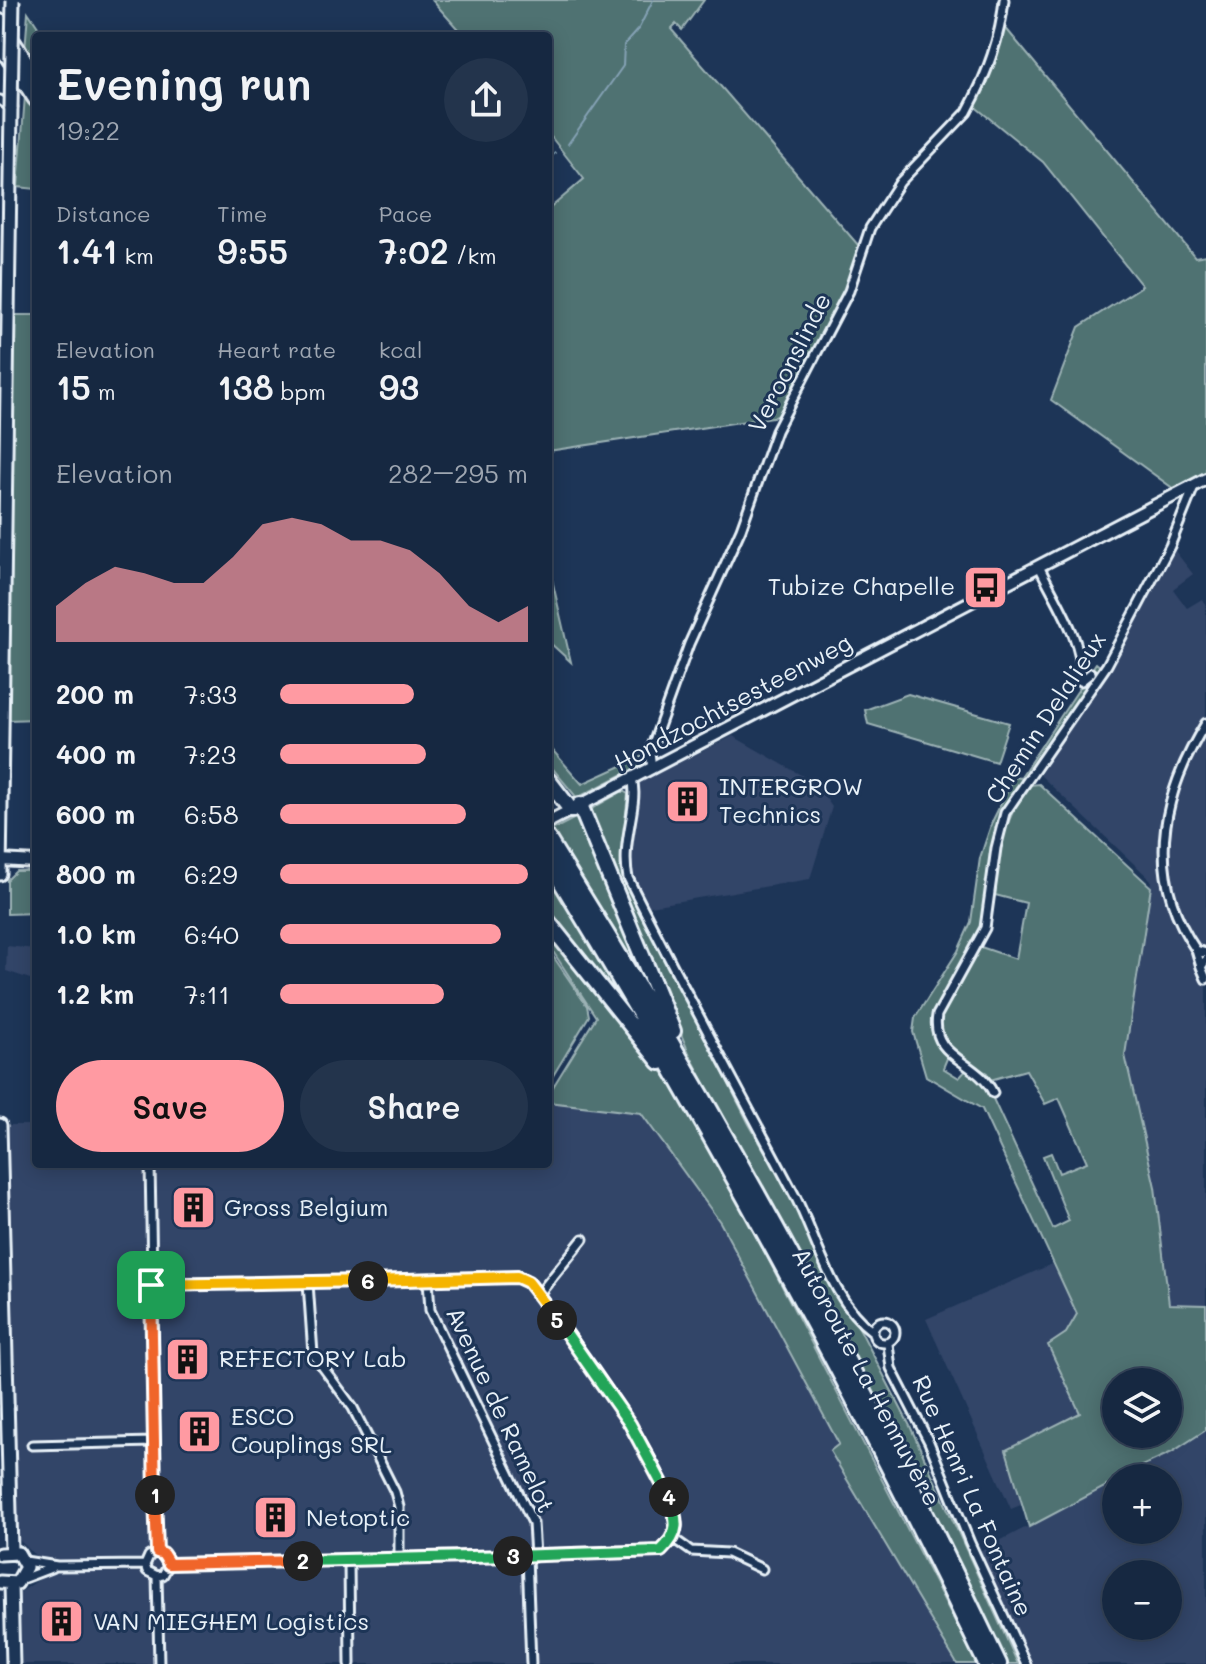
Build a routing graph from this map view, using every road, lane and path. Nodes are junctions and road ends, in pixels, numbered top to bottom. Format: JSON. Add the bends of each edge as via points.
{"nodes":[{"id":1,"x":13,"y":0,"type":"edge"},
{"id":2,"x":1004,"y":0,"type":"edge"},
{"id":3,"x":0,"y":22,"type":"edge"},
{"id":4,"x":0,"y":44,"type":"edge"},
{"id":5,"x":32,"y":73,"type":"edge"},
{"id":6,"x":32,"y":93,"type":"edge"},
{"id":7,"x":0,"y":100,"type":"edge"},
{"id":8,"x":11,"y":108,"type":"junction"},
{"id":9,"x":1206,"y":479,"type":"edge"},
{"id":10,"x":1195,"y":484,"type":"junction"},
{"id":11,"x":1039,"y":566,"type":"junction"},
{"id":12,"x":1091,"y":673,"type":"dead end"},
{"id":13,"x":1,"y":718,"type":"edge"},
{"id":14,"x":1206,"y":723,"type":"edge"},
{"id":15,"x":652,"y":769,"type":"junction"},
{"id":16,"x":632,"y":779,"type":"junction"},
{"id":17,"x":552,"y":785,"type":"edge"},
{"id":18,"x":571,"y":810,"type":"junction"},
{"id":19,"x":552,"y":820,"type":"edge"},
{"id":20,"x":552,"y":846,"type":"edge"},
{"id":21,"x":0,"y":860,"type":"edge"},
{"id":22,"x":32,"y":862,"type":"edge"},
{"id":23,"x":552,"y":867,"type":"edge"},
{"id":24,"x":0,"y":874,"type":"edge"},
{"id":25,"x":552,"y":927,"type":"edge"},
{"id":26,"x":1196,"y":950,"type":"junction"},
{"id":27,"x":1206,"y":953,"type":"edge"},
{"id":28,"x":1204,"y":964,"type":"edge"},
{"id":29,"x":1206,"y":979,"type":"edge"},
{"id":30,"x":993,"y":1093,"type":"dead end"},
{"id":31,"x":707,"y":1119,"type":"junction"},
{"id":32,"x":0,"y":1125,"type":"edge"},
{"id":33,"x":150,"y":1168,"type":"edge"},
{"id":34,"x":583,"y":1239,"type":"dead end"},
{"id":35,"x":428,"y":1280,"type":"junction"},
{"id":36,"x":308,"y":1283,"type":"junction"},
{"id":37,"x":151,"y":1285,"type":"junction"},
{"id":38,"x":539,"y":1294,"type":"junction"},
{"id":39,"x":873,"y":1332,"type":"junction"},
{"id":40,"x":888,"y":1344,"type":"junction"},
{"id":41,"x":153,"y":1442,"type":"junction"},
{"id":42,"x":32,"y":1445,"type":"dead end"},
{"id":43,"x":674,"y":1539,"type":"junction"},
{"id":44,"x":6,"y":1552,"type":"edge"},
{"id":45,"x":157,"y":1552,"type":"junction"},
{"id":46,"x":531,"y":1556,"type":"junction"},
{"id":47,"x":399,"y":1559,"type":"junction"},
{"id":48,"x":349,"y":1560,"type":"junction"},
{"id":49,"x":25,"y":1561,"type":"junction"},
{"id":50,"x":169,"y":1564,"type":"junction"},
{"id":51,"x":145,"y":1565,"type":"junction"},
{"id":52,"x":57,"y":1566,"type":"junction"},
{"id":53,"x":762,"y":1569,"type":"dead end"},
{"id":54,"x":157,"y":1576,"type":"junction"},
{"id":55,"x":11,"y":1582,"type":"edge"},
{"id":56,"x":13,"y":1664,"type":"edge"},
{"id":57,"x":159,"y":1664,"type":"edge"},
{"id":58,"x":350,"y":1664,"type":"edge"},
{"id":59,"x":531,"y":1664,"type":"edge"},
{"id":60,"x":986,"y":1664,"type":"edge"},
{"id":61,"x":999,"y":1664,"type":"edge"},
{"id":62,"x":1026,"y":1664,"type":"edge"}],
"edges":[{"from":1,"to":8,"type":"main road","bridge":true},
{"from":2,"to":15,"type":"street","name":"Veroonslinde","via":[[999,36],[971,104],[886,200],[849,291],[776,431],[741,529],[684,658],[650,752]]},
{"from":3,"to":5,"type":"highway"},
{"from":4,"to":6,"type":"highway"},
{"from":7,"to":8,"type":"street"},
{"from":8,"to":13,"type":"main road"},
{"from":9,"to":10,"type":"main road","name":"Hondzochtsesteenweg"},
{"from":10,"to":11,"type":"main road","name":"Hondzochtsesteenweg"},
{"from":10,"to":30,"type":"street","name":"Chemin Delalieux","via":[[1170,546],[1113,655],[1005,813],[989,915],[937,1015],[935,1028],[944,1050],[983,1077]]},
{"from":11,"to":12,"type":"street","via":[[1077,646],[1081,681]]},
{"from":11,"to":15,"type":"main road","name":"Hondzochtsesteenweg"},
{"from":13,"to":21,"type":"main road"},
{"from":14,"to":26,"type":"street","via":[[1173,786],[1165,825],[1170,903]]},
{"from":15,"to":16,"type":"main road","name":"Hondzochtsesteenweg"},
{"from":16,"to":18,"type":"main road","name":"Hondzochtsesteenweg"},
{"from":16,"to":39,"type":"street","via":[[624,860],[628,878],[835,1284]]},
{"from":17,"to":18,"type":"highway"},
{"from":18,"to":19,"type":"main road","name":"Hondzochtsesteenweg"},
{"from":18,"to":31,"type":"highway"},
{"from":20,"to":31,"type":"highway"},
{"from":21,"to":22,"type":"main road"},
{"from":21,"to":24,"type":"main road"},
{"from":23,"to":31,"type":"highway"},
{"from":25,"to":31,"type":"highway"},
{"from":26,"to":27,"type":"street"},
{"from":26,"to":28,"type":"street"},
{"from":28,"to":29,"type":"street"},
{"from":31,"to":60,"type":"highway","name":"Autoroute La Hennuyère"},
{"from":31,"to":61,"type":"highway","name":"Autoroute La Hennuyère","via":[[899,1459]]},
{"from":32,"to":44,"type":"main road"},
{"from":33,"to":37,"type":"street"},
{"from":34,"to":38,"type":"street"},
{"from":35,"to":36,"type":"street"},
{"from":35,"to":38,"type":"street","via":[[517,1277]]},
{"from":35,"to":46,"type":"street","name":"Avenue de Ramelot","via":[[430,1310],[533,1523]]},
{"from":36,"to":37,"type":"street"},
{"from":36,"to":47,"type":"street","via":[[313,1354],[353,1408],[395,1492]]},
{"from":37,"to":41,"type":"street"},
{"from":38,"to":43,"type":"street","via":[[651,1459],[677,1519]]},
{"from":39,"to":40,"type":"street","via":[[876,1340]]},
{"from":39,"to":40,"type":"street","name":"Rue Henri La Fontaine","via":[[878,1323],[892,1323],[896,1333]]},
{"from":40,"to":62,"type":"street","name":"Rue Henri La Fontaine","via":[[891,1368]]},
{"from":41,"to":42,"type":"street"},
{"from":41,"to":45,"type":"street"},
{"from":43,"to":46,"type":"street","via":[[661,1551]]},
{"from":43,"to":53,"type":"street","via":[[691,1551],[728,1553]]},
{"from":44,"to":49,"type":"main road"},
{"from":45,"to":50,"type":"street"},
{"from":45,"to":51,"type":"street"},
{"from":46,"to":47,"type":"street"},
{"from":46,"to":59,"type":"street","name":"Avenue de Ramelot"},
{"from":47,"to":48,"type":"street"},
{"from":48,"to":50,"type":"street"},
{"from":48,"to":58,"type":"street"},
{"from":49,"to":52,"type":"street"},
{"from":49,"to":55,"type":"main road"},
{"from":50,"to":54,"type":"street"},
{"from":51,"to":52,"type":"street"},
{"from":51,"to":54,"type":"street"},
{"from":52,"to":55,"type":"street"},
{"from":54,"to":57,"type":"street"},
{"from":55,"to":56,"type":"main road"}]}
